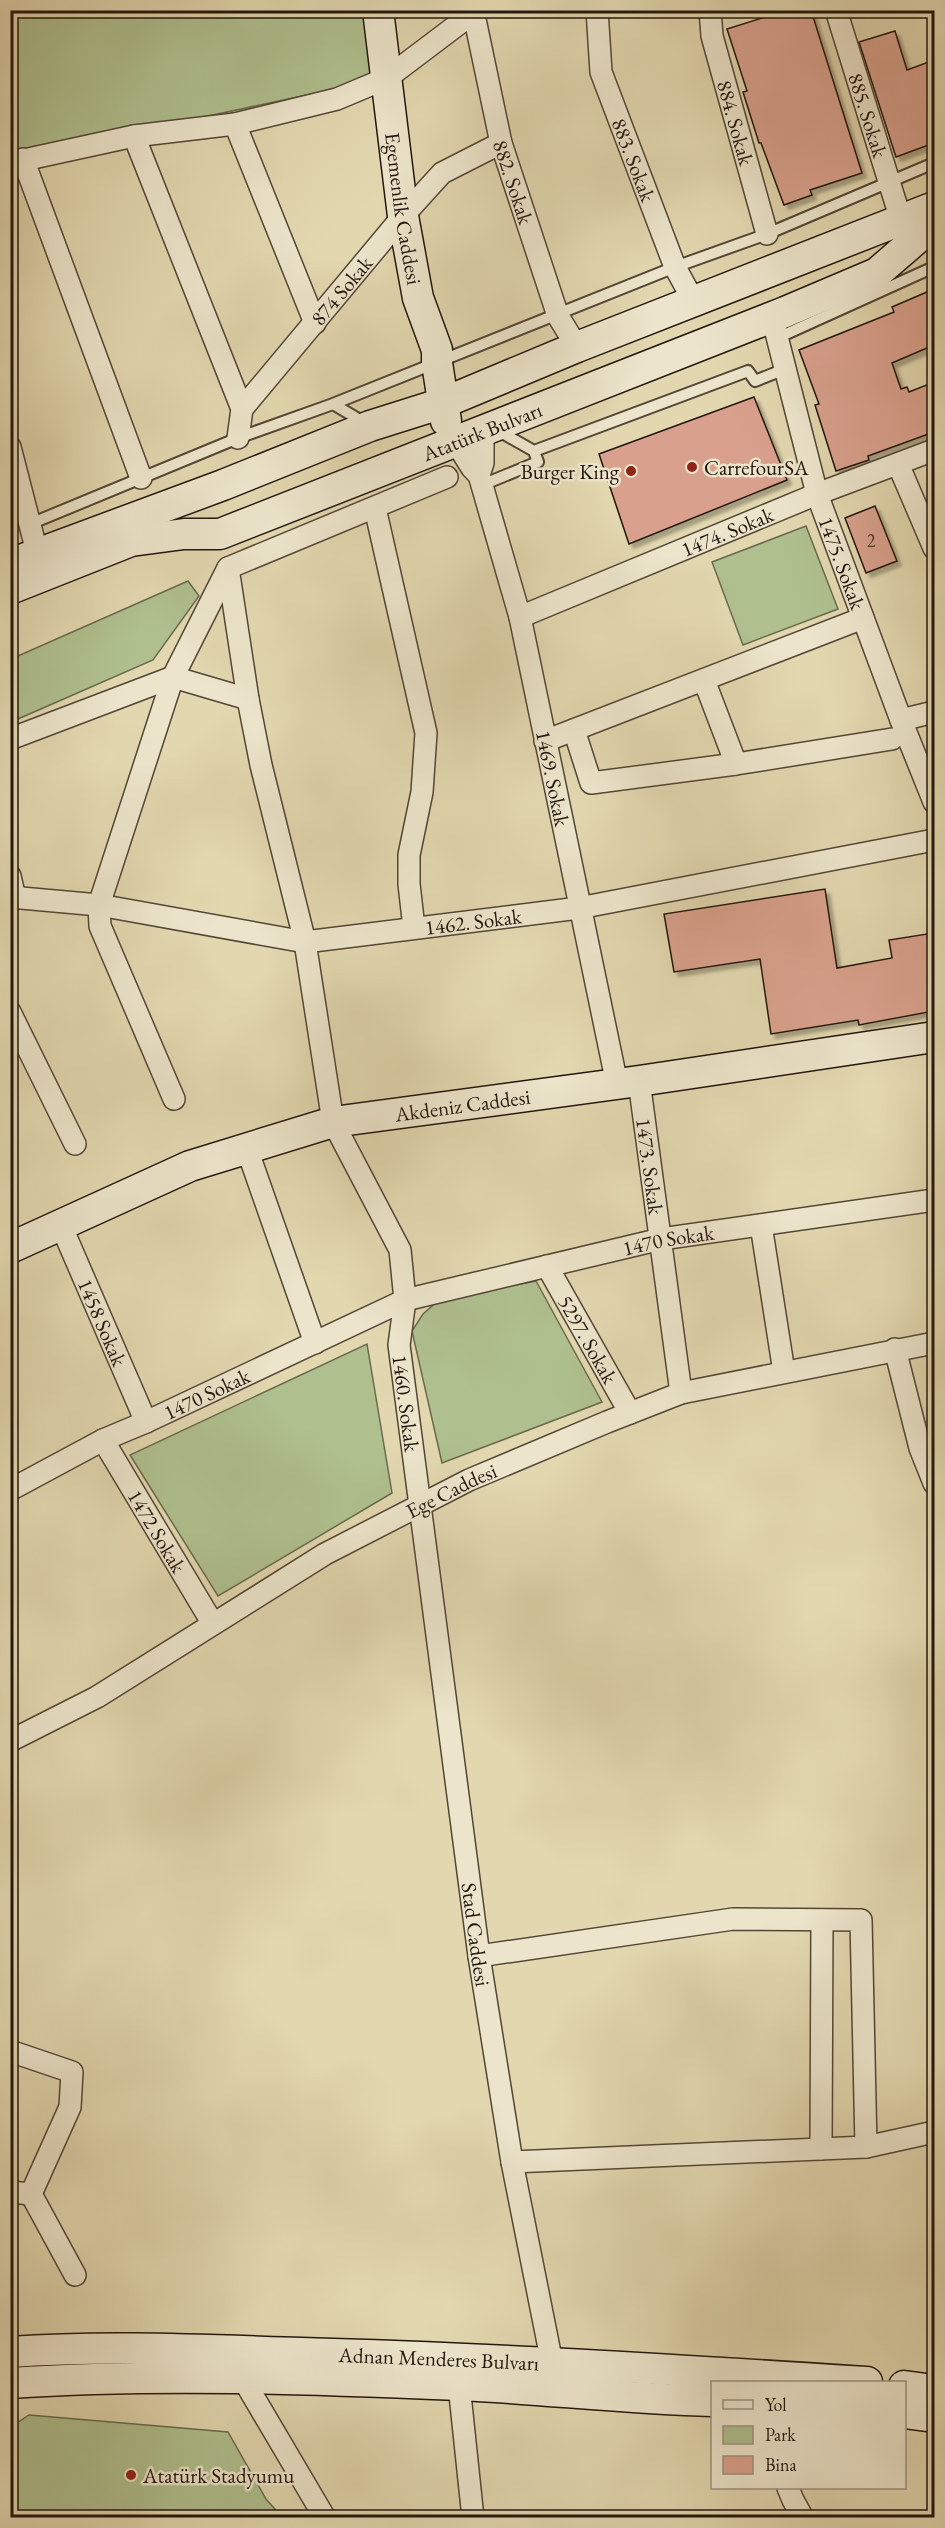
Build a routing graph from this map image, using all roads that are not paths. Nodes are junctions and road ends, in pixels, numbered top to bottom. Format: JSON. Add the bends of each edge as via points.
{"nodes":[{"id":1,"x":378,"y":10,"type":"edge"},
{"id":2,"x":597,"y":10,"type":"edge"},
{"id":3,"x":710,"y":10,"type":"edge"},
{"id":4,"x":836,"y":10,"type":"edge"},
{"id":5,"x":474,"y":12,"type":"edge"},
{"id":6,"x":387,"y":78,"type":"junction"},
{"id":7,"x":235,"y":124,"type":"junction"},
{"id":8,"x":134,"y":136,"type":"junction"},
{"id":9,"x":501,"y":143,"type":"junction"},
{"id":10,"x":17,"y":161,"type":"edge"},
{"id":11,"x":934,"y":163,"type":"edge"},
{"id":12,"x":890,"y":180,"type":"junction"},
{"id":13,"x":934,"y":207,"type":"edge"},
{"id":14,"x":403,"y":216,"type":"junction"},
{"id":15,"x":901,"y":220,"type":"junction"},
{"id":16,"x":934,"y":227,"type":"edge"},
{"id":17,"x":767,"y":234,"type":"junction"},
{"id":18,"x":675,"y":267,"type":"junction"},
{"id":19,"x":934,"y":267,"type":"edge"},
{"id":20,"x":694,"y":302,"type":"junction"},
{"id":21,"x":558,"y":315,"type":"junction"},
{"id":22,"x":315,"y":323,"type":"junction"},
{"id":23,"x":775,"y":328,"type":"junction"},
{"id":24,"x":577,"y":347,"type":"junction"},
{"id":25,"x":440,"y":357,"type":"junction"},
{"id":26,"x":785,"y":369,"type":"junction"},
{"id":27,"x":499,"y":381,"type":"junction"},
{"id":28,"x":443,"y":403,"type":"junction"},
{"id":29,"x":333,"y":404,"type":"junction"},
{"id":30,"x":242,"y":409,"type":"junction"},
{"id":31,"x":370,"y":426,"type":"junction"},
{"id":32,"x":487,"y":429,"type":"junction"},
{"id":33,"x":238,"y":438,"type":"junction"},
{"id":34,"x":455,"y":441,"type":"junction"},
{"id":35,"x":10,"y":447,"type":"edge"},
{"id":36,"x":934,"y":450,"type":"edge"},
{"id":37,"x":534,"y":451,"type":"junction"},
{"id":38,"x":898,"y":464,"type":"junction"},
{"id":39,"x":447,"y":477,"type":"dead end"},
{"id":40,"x":141,"y":478,"type":"junction"},
{"id":41,"x":481,"y":480,"type":"junction"},
{"id":42,"x":817,"y":494,"type":"junction"},
{"id":43,"x":375,"y":508,"type":"junction"},
{"id":44,"x":30,"y":524,"type":"junction"},
{"id":45,"x":934,"y":548,"type":"edge"},
{"id":46,"x":24,"y":560,"type":"edge"},
{"id":47,"x":228,"y":568,"type":"junction"},
{"id":48,"x":10,"y":589,"type":"edge"},
{"id":49,"x":520,"y":617,"type":"junction"},
{"id":50,"x":863,"y":618,"type":"junction"},
{"id":51,"x":173,"y":677,"type":"junction"},
{"id":52,"x":704,"y":680,"type":"junction"},
{"id":53,"x":248,"y":699,"type":"junction"},
{"id":54,"x":934,"y":712,"type":"edge"},
{"id":55,"x":574,"y":730,"type":"junction"},
{"id":56,"x":897,"y":730,"type":"junction"},
{"id":57,"x":10,"y":739,"type":"edge"},
{"id":58,"x":545,"y":741,"type":"junction"},
{"id":59,"x":736,"y":764,"type":"junction"},
{"id":60,"x":934,"y":802,"type":"edge"},
{"id":61,"x":934,"y":840,"type":"edge"},
{"id":62,"x":10,"y":876,"type":"edge"},
{"id":63,"x":13,"y":897,"type":"edge"},
{"id":64,"x":99,"y":905,"type":"junction"},
{"id":65,"x":579,"y":908,"type":"junction"},
{"id":66,"x":414,"y":928,"type":"junction"},
{"id":67,"x":305,"y":942,"type":"junction"},
{"id":68,"x":10,"y":1012,"type":"edge"},
{"id":69,"x":934,"y":1037,"type":"edge"},
{"id":70,"x":628,"y":1083,"type":"junction"},
{"id":71,"x":174,"y":1099,"type":"dead end"},
{"id":72,"x":333,"y":1122,"type":"junction"},
{"id":73,"x":75,"y":1144,"type":"dead end"},
{"id":74,"x":247,"y":1149,"type":"junction"},
{"id":75,"x":934,"y":1200,"type":"edge"},
{"id":76,"x":60,"y":1223,"type":"junction"},
{"id":77,"x":761,"y":1225,"type":"junction"},
{"id":78,"x":661,"y":1239,"type":"junction"},
{"id":79,"x":10,"y":1248,"type":"edge"},
{"id":80,"x":548,"y":1266,"type":"junction"},
{"id":81,"x":405,"y":1300,"type":"junction"},
{"id":82,"x":315,"y":1342,"type":"junction"},
{"id":83,"x":934,"y":1343,"type":"edge"},
{"id":84,"x":895,"y":1349,"type":"junction"},
{"id":85,"x":784,"y":1372,"type":"junction"},
{"id":86,"x":681,"y":1394,"type":"junction"},
{"id":87,"x":630,"y":1413,"type":"junction"},
{"id":88,"x":146,"y":1422,"type":"junction"},
{"id":89,"x":103,"y":1440,"type":"junction"},
{"id":90,"x":934,"y":1483,"type":"edge"},
{"id":91,"x":10,"y":1490,"type":"edge"},
{"id":92,"x":420,"y":1505,"type":"junction"},
{"id":93,"x":213,"y":1624,"type":"junction"},
{"id":94,"x":10,"y":1741,"type":"edge"},
{"id":95,"x":822,"y":1920,"type":"junction"},
{"id":96,"x":479,"y":1956,"type":"junction"},
{"id":97,"x":10,"y":2051,"type":"edge"},
{"id":98,"x":934,"y":2132,"type":"edge"},
{"id":99,"x":866,"y":2147,"type":"junction"},
{"id":100,"x":821,"y":2149,"type":"junction"},
{"id":101,"x":512,"y":2162,"type":"junction"},
{"id":102,"x":21,"y":2193,"type":"edge"},
{"id":103,"x":75,"y":2275,"type":"dead end"},
{"id":104,"x":10,"y":2352,"type":"edge"},
{"id":105,"x":552,"y":2363,"type":"junction"},
{"id":106,"x":243,"y":2379,"type":"junction"},
{"id":107,"x":850,"y":2381,"type":"edge"},
{"id":108,"x":10,"y":2383,"type":"edge"},
{"id":109,"x":459,"y":2385,"type":"junction"},
{"id":110,"x":906,"y":2386,"type":"edge"},
{"id":111,"x":934,"y":2390,"type":"edge"},
{"id":112,"x":711,"y":2402,"type":"edge"},
{"id":113,"x":906,"y":2413,"type":"edge"},
{"id":114,"x":934,"y":2417,"type":"edge"},
{"id":115,"x":789,"y":2489,"type":"edge"},
{"id":116,"x":325,"y":2517,"type":"edge"},
{"id":117,"x":473,"y":2517,"type":"edge"},
{"id":118,"x":803,"y":2517,"type":"edge"}],
"edges":[{"from":1,"to":6,"type":"main road","name":"Egemenlik Caddesi"},
{"from":2,"to":18,"type":"street","name":"883. Sokak","via":[[601,72]]},
{"from":3,"to":17,"type":"street","name":"884. Sokak","via":[[712,36]]},
{"from":4,"to":12,"type":"street","name":"885. Sokak"},
{"from":5,"to":6,"type":"street"},
{"from":5,"to":9,"type":"street","name":"882. Sokak"},
{"from":6,"to":7,"type":"street","via":[[337,99]]},
{"from":6,"to":14,"type":"main road","name":"Egemenlik Caddesi"},
{"from":7,"to":8,"type":"street"},
{"from":7,"to":22,"type":"street"},
{"from":8,"to":10,"type":"street"},
{"from":8,"to":30,"type":"street"},
{"from":9,"to":14,"type":"street","name":"874 Sokak","via":[[442,173]]},
{"from":9,"to":21,"type":"street","name":"882. Sokak"},
{"from":10,"to":40,"type":"street"},
{"from":11,"to":12,"type":"lane"},
{"from":12,"to":15,"type":"street","name":"885. Sokak"},
{"from":12,"to":17,"type":"lane"},
{"from":13,"to":15,"type":"main road","name":"Atatürk Bulvarı"},
{"from":14,"to":22,"type":"street","name":"874 Sokak"},
{"from":14,"to":25,"type":"main road","name":"Egemenlik Caddesi","via":[[418,298]]},
{"from":15,"to":20,"type":"main road","name":"Atatürk Bulvarı"},
{"from":16,"to":23,"type":"main road","name":"Atatürk Bulvarı","via":[[877,273]]},
{"from":17,"to":18,"type":"lane"},
{"from":18,"to":20,"type":"street","name":"883. Sokak"},
{"from":18,"to":21,"type":"lane"},
{"from":19,"to":23,"type":"lane"},
{"from":20,"to":24,"type":"main road","name":"Atatürk Bulvarı"},
{"from":21,"to":24,"type":"street","name":"882. Sokak"},
{"from":21,"to":25,"type":"lane"},
{"from":22,"to":30,"type":"street","name":"874 Sokak"},
{"from":23,"to":26,"type":"street","name":"1475. Sokak"},
{"from":23,"to":32,"type":"main road","name":"Atatürk Bulvarı"},
{"from":24,"to":27,"type":"main road","name":"Atatürk Bulvarı"},
{"from":25,"to":27,"type":"main road","via":[[458,371]]},
{"from":25,"to":28,"type":"main road","name":"Egemenlik Caddesi"},
{"from":25,"to":29,"type":"lane"},
{"from":26,"to":37,"type":"lane","via":[[755,381],[748,371]]},
{"from":26,"to":42,"type":"street","name":"1475. Sokak"},
{"from":27,"to":28,"type":"main road","name":"Atatürk Bulvarı"},
{"from":28,"to":31,"type":"main road","name":"Atatürk Bulvarı"},
{"from":28,"to":34,"type":"main road","name":"Egemenlik Caddesi"},
{"from":29,"to":31,"type":"lane"},
{"from":29,"to":33,"type":"lane"},
{"from":30,"to":33,"type":"street"},
{"from":31,"to":46,"type":"main road","name":"Atatürk Bulvarı"},
{"from":32,"to":34,"type":"main road","name":"Atatürk Bulvarı"},
{"from":32,"to":37,"type":"lane"},
{"from":32,"to":41,"type":"street","name":"1469. Sokak"},
{"from":33,"to":40,"type":"lane"},
{"from":34,"to":41,"type":"street","name":"1469. Sokak"},
{"from":34,"to":48,"type":"main road","name":"Atatürk Bulvarı","via":[[220,534],[131,541]]},
{"from":35,"to":44,"type":"street"},
{"from":36,"to":38,"type":"street","name":"1474. Sokak"},
{"from":37,"to":41,"type":"lane","via":[[539,467]]},
{"from":38,"to":42,"type":"street","name":"1474. Sokak"},
{"from":38,"to":45,"type":"street"},
{"from":39,"to":43,"type":"street"},
{"from":40,"to":44,"type":"lane"},
{"from":41,"to":49,"type":"street","name":"1469. Sokak"},
{"from":42,"to":49,"type":"street","name":"1474. Sokak"},
{"from":42,"to":50,"type":"street","name":"1475. Sokak"},
{"from":43,"to":47,"type":"street"},
{"from":43,"to":66,"type":"street","via":[[426,733],[422,792],[409,855]]},
{"from":44,"to":46,"type":"street"},
{"from":47,"to":51,"type":"street"},
{"from":47,"to":53,"type":"street"},
{"from":49,"to":58,"type":"street","name":"1469. Sokak"},
{"from":50,"to":52,"type":"street"},
{"from":50,"to":56,"type":"street","name":"1475. Sokak"},
{"from":51,"to":53,"type":"street"},
{"from":51,"to":57,"type":"street"},
{"from":51,"to":64,"type":"street"},
{"from":52,"to":55,"type":"street"},
{"from":52,"to":59,"type":"street"},
{"from":53,"to":67,"type":"street"},
{"from":54,"to":56,"type":"street"},
{"from":55,"to":58,"type":"street"},
{"from":55,"to":59,"type":"street","via":[[591,783]]},
{"from":56,"to":59,"type":"street"},
{"from":56,"to":60,"type":"street","name":"1475. Sokak"},
{"from":58,"to":65,"type":"street","name":"1469. Sokak"},
{"from":61,"to":65,"type":"street","name":"1462. Sokak"},
{"from":62,"to":63,"type":"street"},
{"from":63,"to":64,"type":"street","name":"1462. Sokak"},
{"from":64,"to":67,"type":"street","name":"1462. Sokak"},
{"from":64,"to":71,"type":"street","via":[[100,926]]},
{"from":65,"to":66,"type":"street","name":"1462. Sokak"},
{"from":65,"to":70,"type":"street","name":"1469. Sokak"},
{"from":66,"to":67,"type":"street","name":"1462. Sokak"},
{"from":67,"to":72,"type":"street"},
{"from":68,"to":73,"type":"street"},
{"from":69,"to":70,"type":"main road","name":"Akdeniz Caddesi"},
{"from":70,"to":72,"type":"main road","name":"Akdeniz Caddesi"},
{"from":70,"to":78,"type":"street","name":"1473. Sokak"},
{"from":72,"to":74,"type":"main road","name":"Akdeniz Caddesi"},
{"from":72,"to":81,"type":"street","via":[[400,1250]]},
{"from":74,"to":76,"type":"main road","name":"Akdeniz Caddesi","via":[[190,1166]]},
{"from":74,"to":82,"type":"street"},
{"from":75,"to":77,"type":"street","name":"1470 Sokak"},
{"from":76,"to":79,"type":"main road","name":"Akdeniz Caddesi"},
{"from":76,"to":88,"type":"street","name":"1458 Sokak"},
{"from":77,"to":78,"type":"street","name":"1470 Sokak"},
{"from":77,"to":85,"type":"street"},
{"from":78,"to":80,"type":"street","name":"1470 Sokak"},
{"from":78,"to":86,"type":"street","name":"1473. Sokak"},
{"from":80,"to":81,"type":"street","name":"1470 Sokak"},
{"from":80,"to":87,"type":"street","name":"5297. Sokak"},
{"from":81,"to":82,"type":"street","name":"1470 Sokak"},
{"from":81,"to":92,"type":"street","name":"1460. Sokak","via":[[399,1345]]},
{"from":82,"to":88,"type":"street","name":"1470 Sokak"},
{"from":83,"to":84,"type":"street","name":"Ege Caddesi"},
{"from":84,"to":85,"type":"street","name":"Ege Caddesi"},
{"from":84,"to":90,"type":"street","via":[[920,1448]]},
{"from":85,"to":86,"type":"street","name":"Ege Caddesi"},
{"from":86,"to":87,"type":"street","name":"Ege Caddesi"},
{"from":87,"to":92,"type":"street","name":"Ege Caddesi","via":[[469,1480]]},
{"from":88,"to":89,"type":"street","name":"1470 Sokak"},
{"from":89,"to":91,"type":"street","name":"1470 Sokak"},
{"from":89,"to":93,"type":"street","name":"1472 Sokak"},
{"from":92,"to":93,"type":"street","name":"Ege Caddesi","via":[[325,1554]]},
{"from":92,"to":96,"type":"street","name":"Stad Caddesi"},
{"from":93,"to":94,"type":"street","name":"Ege Caddesi","via":[[97,1697]]},
{"from":95,"to":96,"type":"street","via":[[733,1919]]},
{"from":95,"to":99,"type":"street","via":[[861,1920]]},
{"from":95,"to":100,"type":"street"},
{"from":96,"to":101,"type":"street","name":"Stad Caddesi"},
{"from":97,"to":102,"type":"street","via":[[72,2072],[70,2108]]},
{"from":98,"to":99,"type":"street"},
{"from":99,"to":100,"type":"street"},
{"from":100,"to":101,"type":"street"},
{"from":101,"to":105,"type":"street","name":"Stad Caddesi"},
{"from":102,"to":103,"type":"street"},
{"from":104,"to":105,"type":"main road","name":"Adnan Menderes Bulvarı","via":[[147,2349]]},
{"from":105,"to":107,"type":"main road","name":"Adnan Menderes Bulvarı"},
{"from":106,"to":108,"type":"main road","name":"Adnan Menderes Bulvarı"},
{"from":106,"to":109,"type":"main road","name":"Adnan Menderes Bulvarı"},
{"from":106,"to":116,"type":"street"},
{"from":109,"to":112,"type":"main road","name":"Adnan Menderes Bulvarı"},
{"from":109,"to":117,"type":"street"},
{"from":110,"to":111,"type":"main road"},
{"from":113,"to":114,"type":"main road"},
{"from":115,"to":118,"type":"street"}]}
